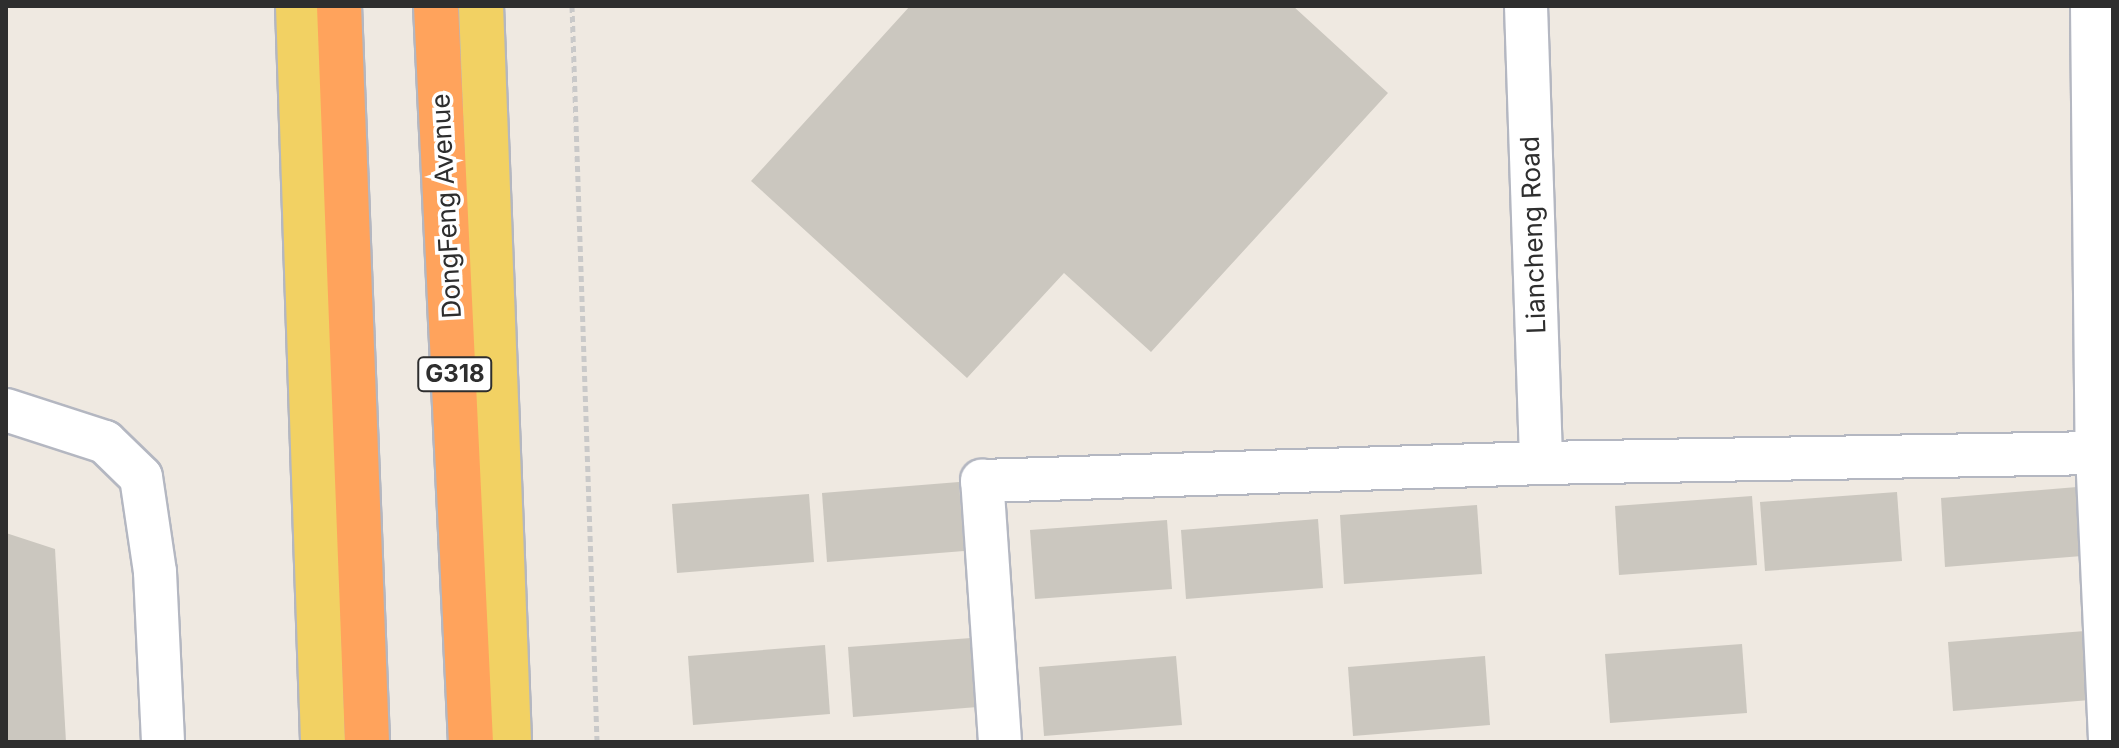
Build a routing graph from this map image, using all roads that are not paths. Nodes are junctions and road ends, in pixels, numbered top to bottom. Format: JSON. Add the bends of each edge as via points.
{"nodes":[{"id":1,"x":298,"y":6,"type":"edge"},
{"id":2,"x":339,"y":6,"type":"edge"},
{"id":3,"x":436,"y":6,"type":"edge"},
{"id":4,"x":481,"y":6,"type":"edge"},
{"id":5,"x":1526,"y":6,"type":"edge"},
{"id":6,"x":2092,"y":6,"type":"edge"},
{"id":7,"x":6,"y":410,"type":"edge"},
{"id":8,"x":2097,"y":453,"type":"junction"},
{"id":9,"x":1541,"y":463,"type":"junction"},
{"id":10,"x":163,"y":742,"type":"edge"},
{"id":11,"x":323,"y":742,"type":"edge"},
{"id":12,"x":367,"y":742,"type":"edge"},
{"id":13,"x":471,"y":742,"type":"edge"},
{"id":14,"x":509,"y":742,"type":"edge"},
{"id":15,"x":1000,"y":742,"type":"edge"},
{"id":16,"x":2110,"y":742,"type":"edge"}],
"edges":[{"from":1,"to":11,"type":"main road"},
{"from":2,"to":12,"type":"highway"},
{"from":3,"to":13,"type":"highway","name":"DongFeng Avenue","number":"G318"},
{"from":4,"to":14,"type":"main road"},
{"from":5,"to":9,"type":"street","name":"Liancheng Road"},
{"from":6,"to":8,"type":"street"},
{"from":7,"to":10,"type":"street","via":[[105,442],[141,477],[155,572]]},
{"from":8,"to":9,"type":"street"},
{"from":8,"to":16,"type":"street"},
{"from":9,"to":15,"type":"street","via":[[982,481]]}]}
